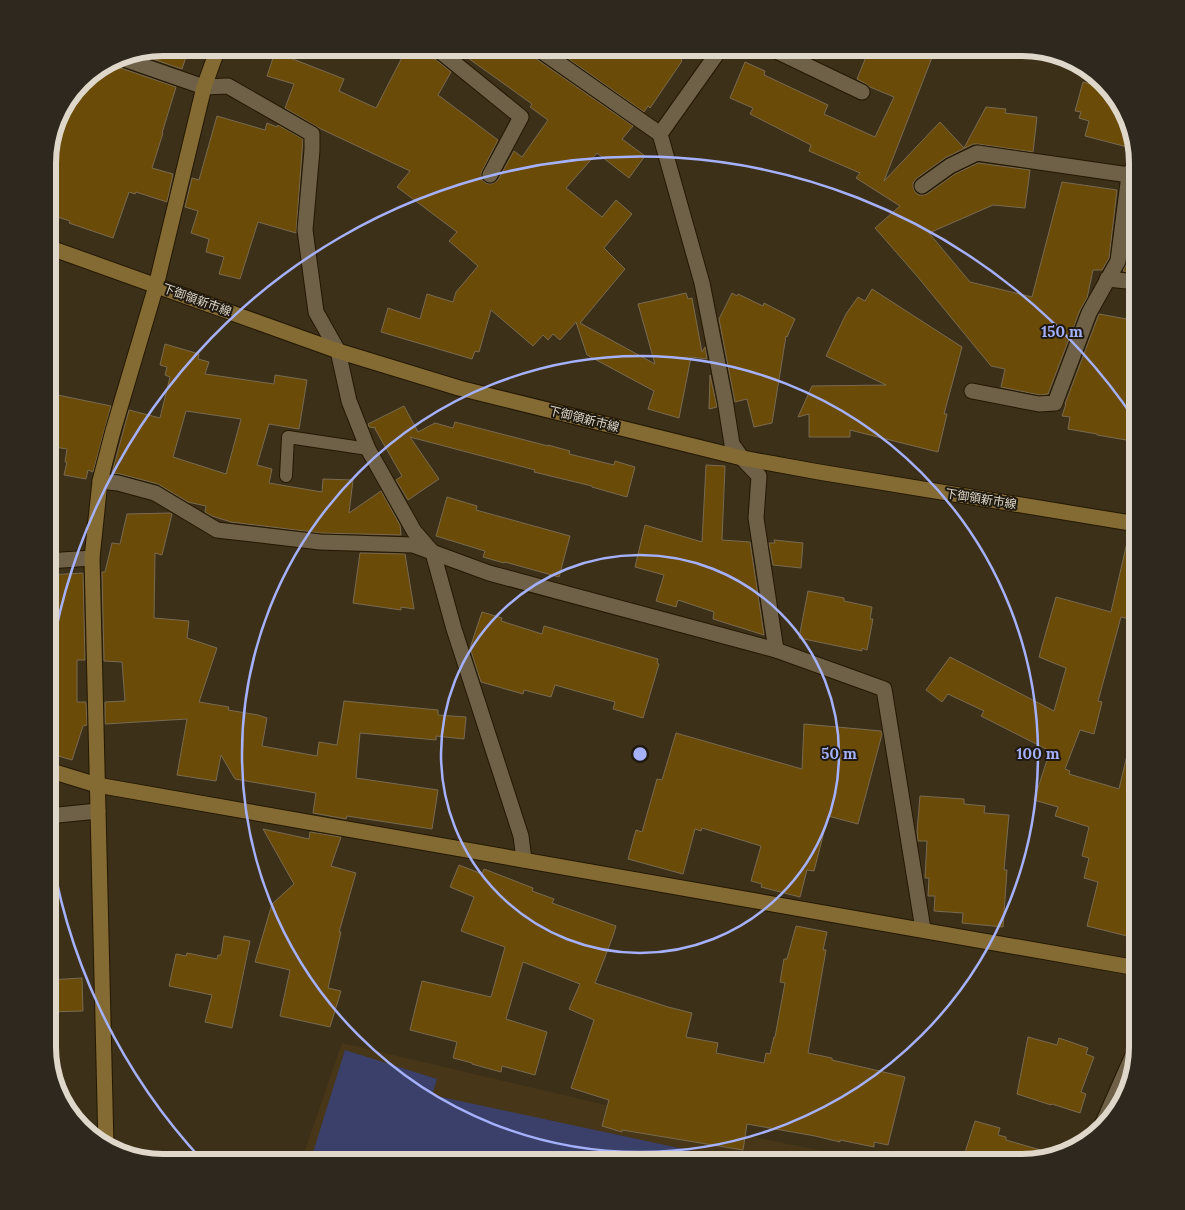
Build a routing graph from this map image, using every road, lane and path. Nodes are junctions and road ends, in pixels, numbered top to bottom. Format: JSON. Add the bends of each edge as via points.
{"nodes":[{"id":1,"x":215,"y":56,"type":"edge"},
{"id":2,"x":446,"y":56,"type":"edge"},
{"id":3,"x":548,"y":56,"type":"edge"},
{"id":4,"x":715,"y":56,"type":"edge"},
{"id":5,"x":787,"y":56,"type":"edge"},
{"id":6,"x":131,"y":61,"type":"edge"},
{"id":7,"x":204,"y":87,"type":"junction"},
{"id":8,"x":862,"y":92,"type":"dead end"},
{"id":9,"x":660,"y":134,"type":"junction"},
{"id":10,"x":1129,"y":175,"type":"joint"},
{"id":11,"x":490,"y":176,"type":"dead end"},
{"id":12,"x":922,"y":186,"type":"dead end"},
{"id":13,"x":56,"y":250,"type":"edge"},
{"id":14,"x":1107,"y":279,"type":"junction"},
{"id":15,"x":1129,"y":281,"type":"edge"},
{"id":16,"x":156,"y":286,"type":"junction"},
{"id":17,"x":338,"y":351,"type":"junction"},
{"id":18,"x":972,"y":391,"type":"dead end"},
{"id":19,"x":368,"y":449,"type":"junction"},
{"id":20,"x":742,"y":458,"type":"junction"},
{"id":21,"x":286,"y":476,"type":"dead end"},
{"id":22,"x":100,"y":481,"type":"junction"},
{"id":23,"x":1129,"y":523,"type":"edge"},
{"id":24,"x":433,"y":553,"type":"junction"},
{"id":25,"x":92,"y":558,"type":"junction"},
{"id":26,"x":56,"y":560,"type":"edge"},
{"id":27,"x":776,"y":650,"type":"junction"},
{"id":28,"x":56,"y":772,"type":"edge"},
{"id":29,"x":97,"y":785,"type":"junction"},
{"id":30,"x":98,"y":811,"type":"junction"},
{"id":31,"x":56,"y":815,"type":"edge"},
{"id":32,"x":524,"y":860,"type":"junction"},
{"id":33,"x":923,"y":930,"type":"junction"},
{"id":34,"x":1129,"y":966,"type":"edge"},
{"id":35,"x":1124,"y":1076,"type":"edge"},
{"id":36,"x":1111,"y":1107,"type":"edge"},
{"id":37,"x":106,"y":1137,"type":"edge"}],
"edges":[{"from":1,"to":7,"type":"street"},
{"from":2,"to":11,"type":"street","via":[[521,117]]},
{"from":3,"to":9,"type":"street"},
{"from":4,"to":9,"type":"street"},
{"from":5,"to":8,"type":"street"},
{"from":6,"to":7,"type":"street"},
{"from":7,"to":16,"type":"street"},
{"from":7,"to":17,"type":"street","via":[[228,86],[312,134],[305,230],[316,312]]},
{"from":9,"to":20,"type":"street","via":[[702,283],[732,444]]},
{"from":10,"to":12,"type":"street","via":[[977,152]]},
{"from":10,"to":14,"type":"street","via":[[1118,262]]},
{"from":13,"to":16,"type":"street","name":"下御領新市線"},
{"from":14,"to":15,"type":"street"},
{"from":14,"to":18,"type":"street","via":[[1089,313],[1056,403],[1039,404]]},
{"from":16,"to":17,"type":"street","name":"下御領新市線"},
{"from":16,"to":22,"type":"street"},
{"from":17,"to":19,"type":"street","via":[[349,401]]},
{"from":17,"to":20,"type":"street","name":"下御領新市線","via":[[459,388]]},
{"from":19,"to":21,"type":"lane","via":[[288,437]]},
{"from":19,"to":24,"type":"street","via":[[414,531]]},
{"from":20,"to":23,"type":"street","name":"下御領新市線"},
{"from":20,"to":27,"type":"street","via":[[758,476],[756,518]]},
{"from":22,"to":24,"type":"street","via":[[155,493],[218,530],[320,542],[413,545]]},
{"from":22,"to":25,"type":"street"},
{"from":24,"to":27,"type":"street","via":[[489,573]]},
{"from":24,"to":32,"type":"street","via":[[454,630],[521,836]]},
{"from":25,"to":26,"type":"street"},
{"from":25,"to":29,"type":"street"},
{"from":27,"to":33,"type":"street","via":[[884,689]]},
{"from":28,"to":29,"type":"street"},
{"from":29,"to":30,"type":"street"},
{"from":29,"to":32,"type":"street"},
{"from":30,"to":31,"type":"street"},
{"from":30,"to":37,"type":"street"},
{"from":32,"to":33,"type":"street"},
{"from":33,"to":34,"type":"street"},
{"from":35,"to":36,"type":"street"}]}
